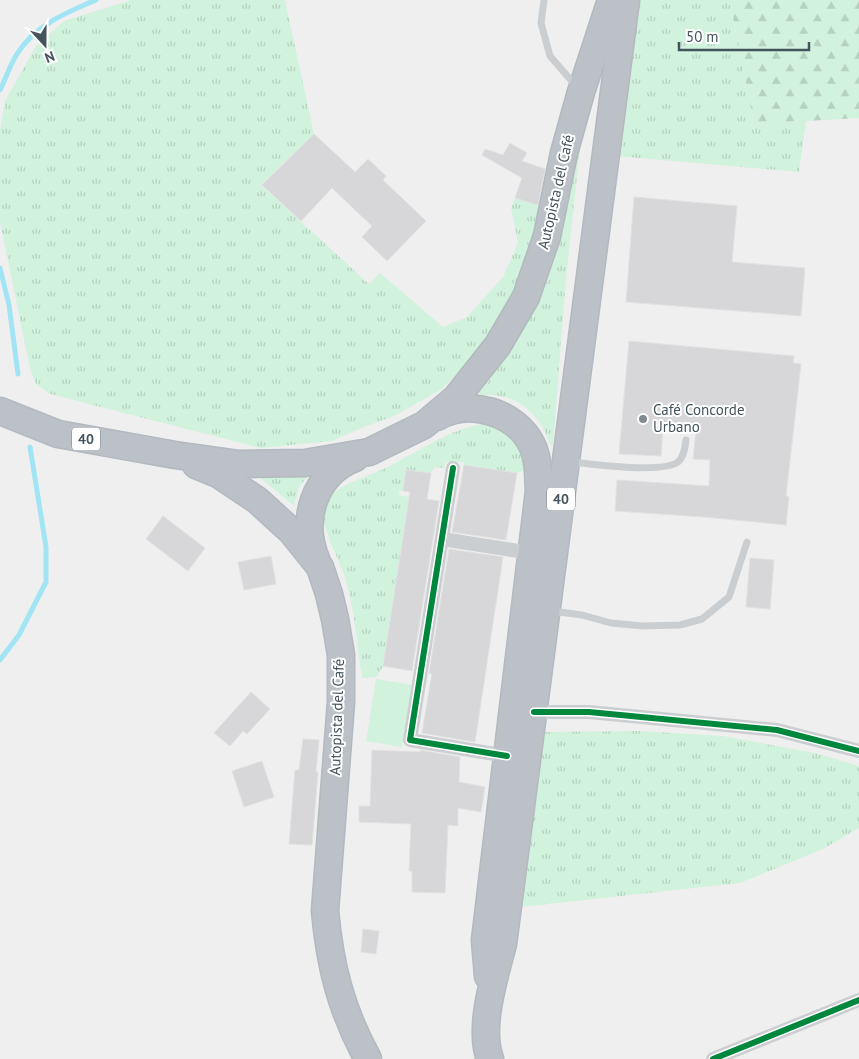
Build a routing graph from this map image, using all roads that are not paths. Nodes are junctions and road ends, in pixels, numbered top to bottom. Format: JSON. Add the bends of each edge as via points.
{"nodes":[{"id":1,"x":544,"y":0,"type":"edge"},
{"id":2,"x":611,"y":0,"type":"edge"},
{"id":3,"x":626,"y":0,"type":"edge"},
{"id":4,"x":581,"y":92,"type":"junction"},
{"id":5,"x":0,"y":411,"type":"edge"},
{"id":6,"x":424,"y":425,"type":"junction"},
{"id":7,"x":686,"y":440,"type":"dead end"},
{"id":8,"x":369,"y":452,"type":"junction"},
{"id":9,"x":175,"y":455,"type":"junction"},
{"id":10,"x":566,"y":462,"type":"junction"},
{"id":11,"x":453,"y":468,"type":"dead end"},
{"id":12,"x":442,"y":539,"type":"junction"},
{"id":13,"x":747,"y":542,"type":"dead end"},
{"id":14,"x":531,"y":553,"type":"junction"},
{"id":15,"x":320,"y":568,"type":"junction"},
{"id":16,"x":547,"y":610,"type":"junction"},
{"id":17,"x":534,"y":712,"type":"junction"},
{"id":18,"x":859,"y":752,"type":"edge"},
{"id":19,"x":507,"y":756,"type":"junction"},
{"id":20,"x":490,"y":997,"type":"junction"},
{"id":21,"x":859,"y":1000,"type":"edge"},
{"id":22,"x":368,"y":1059,"type":"edge"},
{"id":23,"x":490,"y":1059,"type":"edge"},
{"id":24,"x":713,"y":1059,"type":"edge"}],
"edges":[{"from":1,"to":4,"type":"lane","via":[[541,23],[550,56]]},
{"from":2,"to":4,"type":"highway","name":"Autopista del Café","number":"40"},
{"from":3,"to":10,"type":"highway","number":"40"},
{"from":4,"to":6,"type":"highway","name":"Autopista del Café","number":"40","via":[[564,153],[547,236],[526,297],[498,346],[456,398]]},
{"from":5,"to":9,"type":"highway","number":"40","via":[[58,434]]},
{"from":6,"to":8,"type":"highway","name":"Autopista del Café","number":"40"},
{"from":6,"to":14,"type":"highway","via":[[452,411],[482,409],[510,420],[522,430],[532,444],[538,462],[539,491]]},
{"from":7,"to":10,"type":"lane","via":[[682,456],[671,465],[652,468]]},
{"from":8,"to":9,"type":"highway","name":"Autopista del Café","number":"40","via":[[305,462],[239,464]]},
{"from":8,"to":15,"type":"highway","via":[[347,461],[328,476],[315,497],[309,521],[310,537]]},
{"from":9,"to":15,"type":"highway","name":"Autopista del Café","number":"40","via":[[218,474],[257,500],[291,531]]},
{"from":10,"to":16,"type":"highway","number":"40"},
{"from":11,"to":12,"type":"street"},
{"from":12,"to":14,"type":"street"},
{"from":12,"to":19,"type":"street","via":[[410,740]]},
{"from":13,"to":16,"type":"lane","via":[[729,597],[702,619],[680,625],[643,626]]},
{"from":14,"to":19,"type":"highway"},
{"from":15,"to":22,"type":"highway","name":"Autopista del Café","number":"40","via":[[335,619],[341,655],[341,702],[325,911],[328,943],[338,990]]},
{"from":16,"to":17,"type":"highway","number":"40"},
{"from":17,"to":18,"type":"street","via":[[589,712],[777,730]]},
{"from":17,"to":20,"type":"highway","number":"40","via":[[504,944]]},
{"from":19,"to":20,"type":"highway","via":[[485,940]]},
{"from":20,"to":23,"type":"highway","number":"40","via":[[486,1021]]},
{"from":21,"to":24,"type":"street"}]}
